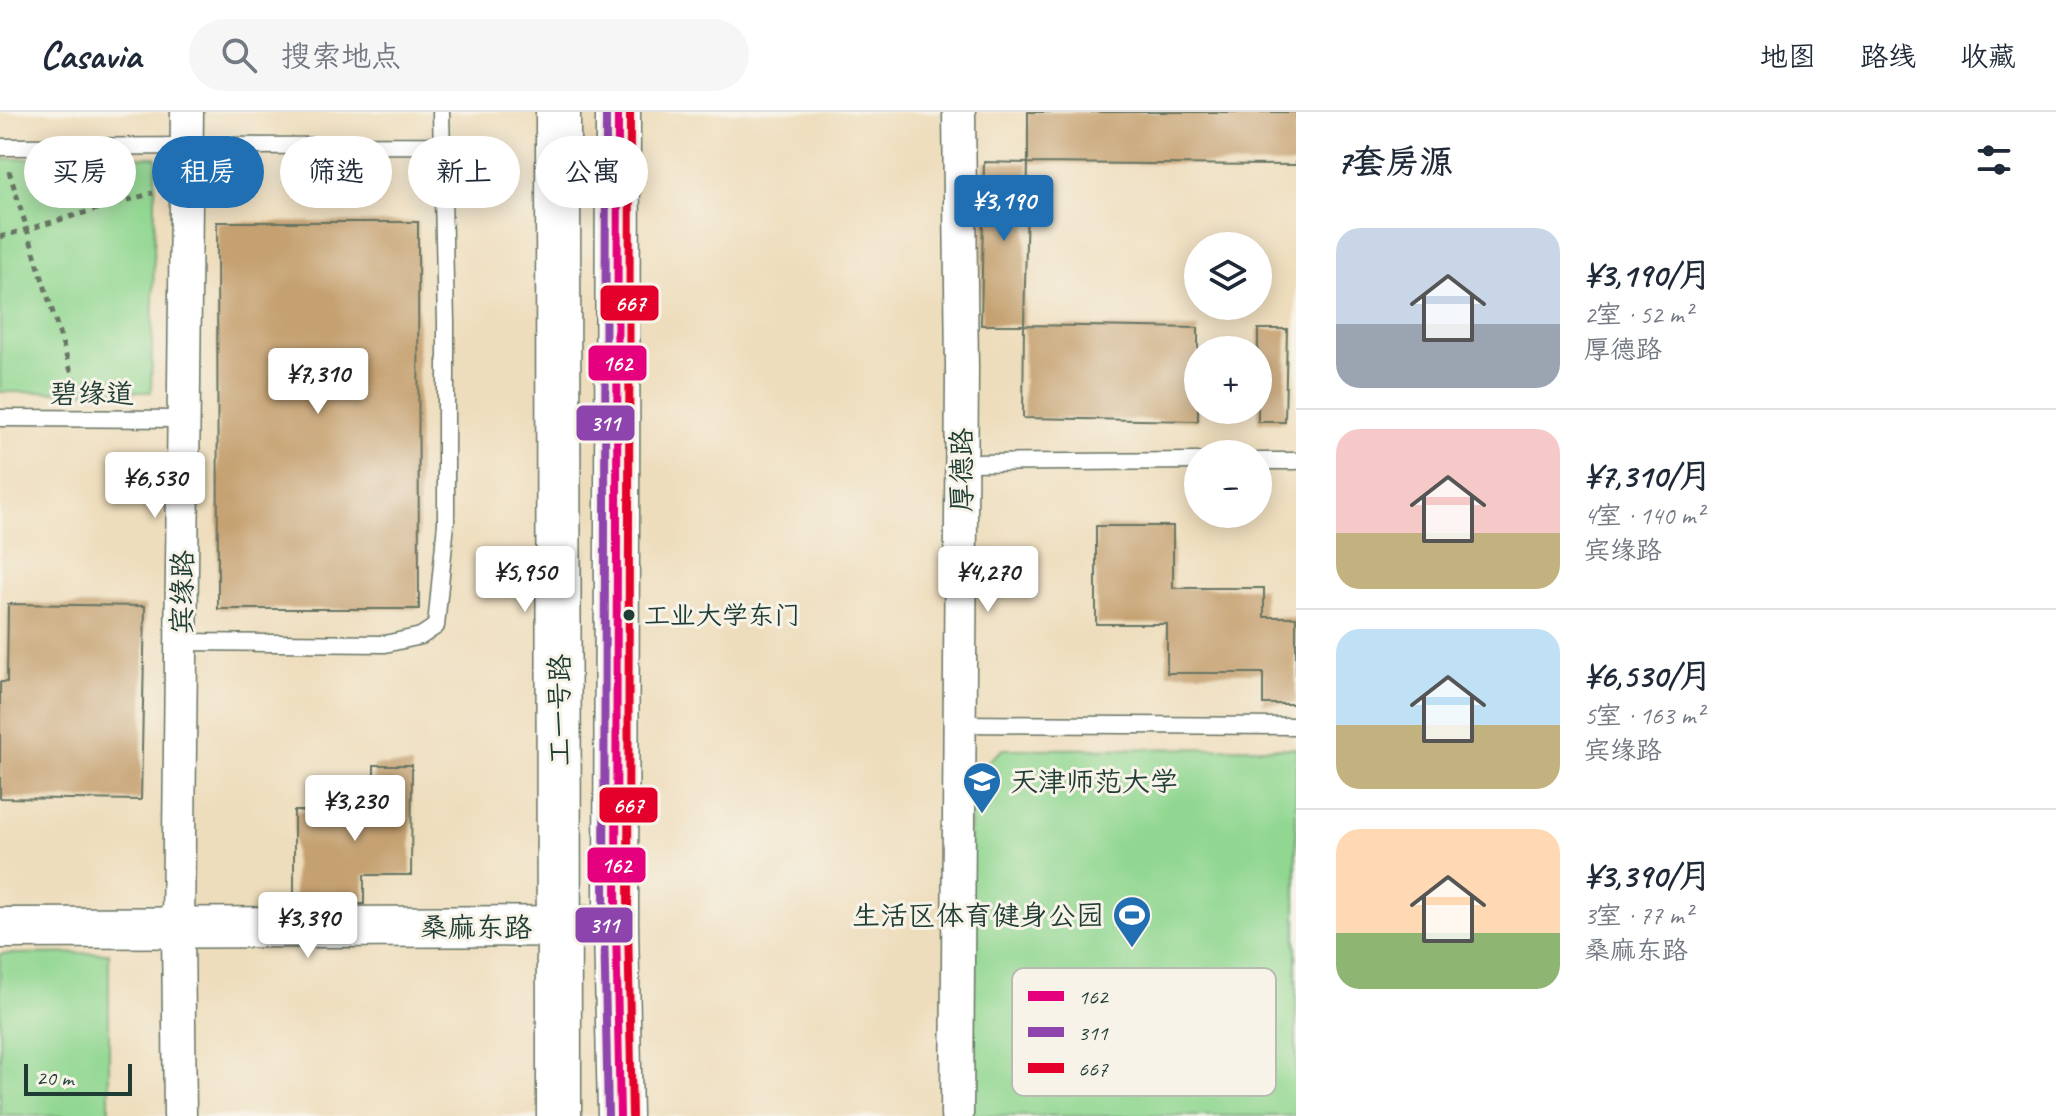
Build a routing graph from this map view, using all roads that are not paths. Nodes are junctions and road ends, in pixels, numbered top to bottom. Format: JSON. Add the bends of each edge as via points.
{"nodes":[{"id":1,"x":187,"y":112,"type":"edge"},
{"id":2,"x":441,"y":112,"type":"edge"},
{"id":3,"x":558,"y":112,"type":"edge"},
{"id":4,"x":618,"y":112,"type":"edge"},
{"id":5,"x":959,"y":112,"type":"edge"},
{"id":6,"x":187,"y":136,"type":"edge"},
{"id":7,"x":441,"y":136,"type":"edge"},
{"id":8,"x":152,"y":145,"type":"edge"},
{"id":9,"x":264,"y":145,"type":"edge"},
{"id":10,"x":408,"y":145,"type":"edge"},
{"id":11,"x":1,"y":147,"type":"edge"},
{"id":12,"x":187,"y":208,"type":"edge"},
{"id":13,"x":443,"y":208,"type":"edge"},
{"id":14,"x":0,"y":418,"type":"edge"},
{"id":15,"x":184,"y":419,"type":"junction"},
{"id":16,"x":1184,"y":461,"type":"edge"},
{"id":17,"x":1272,"y":461,"type":"edge"},
{"id":18,"x":1296,"y":461,"type":"edge"},
{"id":19,"x":961,"y":463,"type":"junction"},
{"id":20,"x":181,"y":642,"type":"junction"},
{"id":21,"x":959,"y":724,"type":"junction"},
{"id":22,"x":1296,"y":726,"type":"edge"},
{"id":23,"x":616,"y":926,"type":"junction"},
{"id":24,"x":559,"y":927,"type":"junction"},
{"id":25,"x":0,"y":928,"type":"edge"},
{"id":26,"x":178,"y":929,"type":"junction"},
{"id":27,"x":180,"y":1116,"type":"edge"},
{"id":28,"x":559,"y":1116,"type":"edge"},
{"id":29,"x":620,"y":1116,"type":"edge"},
{"id":30,"x":957,"y":1116,"type":"edge"}],
"edges":[{"from":1,"to":6,"type":"street","name":"宾缘路"},
{"from":2,"to":7,"type":"lane"},
{"from":3,"to":24,"type":"main road","name":"工一号路"},
{"from":4,"to":23,"type":"main road","name":"工一号路"},
{"from":5,"to":19,"type":"street","name":"厚德路"},
{"from":8,"to":11,"type":"lane"},
{"from":9,"to":10,"type":"lane"},
{"from":12,"to":15,"type":"street","name":"宾缘路"},
{"from":13,"to":20,"type":"lane","via":[[446,523],[436,626],[421,636],[385,644]]},
{"from":14,"to":15,"type":"lane","name":"碧缘道"},
{"from":15,"to":20,"type":"street","name":"宾缘路"},
{"from":16,"to":19,"type":"lane"},
{"from":17,"to":18,"type":"lane"},
{"from":19,"to":21,"type":"street","name":"厚德路"},
{"from":20,"to":26,"type":"street","name":"宾缘路"},
{"from":21,"to":22,"type":"lane"},
{"from":21,"to":30,"type":"street","name":"厚德路"},
{"from":23,"to":24,"type":"street","name":"桑麻东路"},
{"from":23,"to":29,"type":"main road","name":"工一号路"},
{"from":24,"to":26,"type":"street","name":"桑麻东路"},
{"from":24,"to":28,"type":"main road","name":"工一号路"},
{"from":25,"to":26,"type":"street","name":"桑麻东路"},
{"from":26,"to":27,"type":"street","name":"宾缘路"}]}
